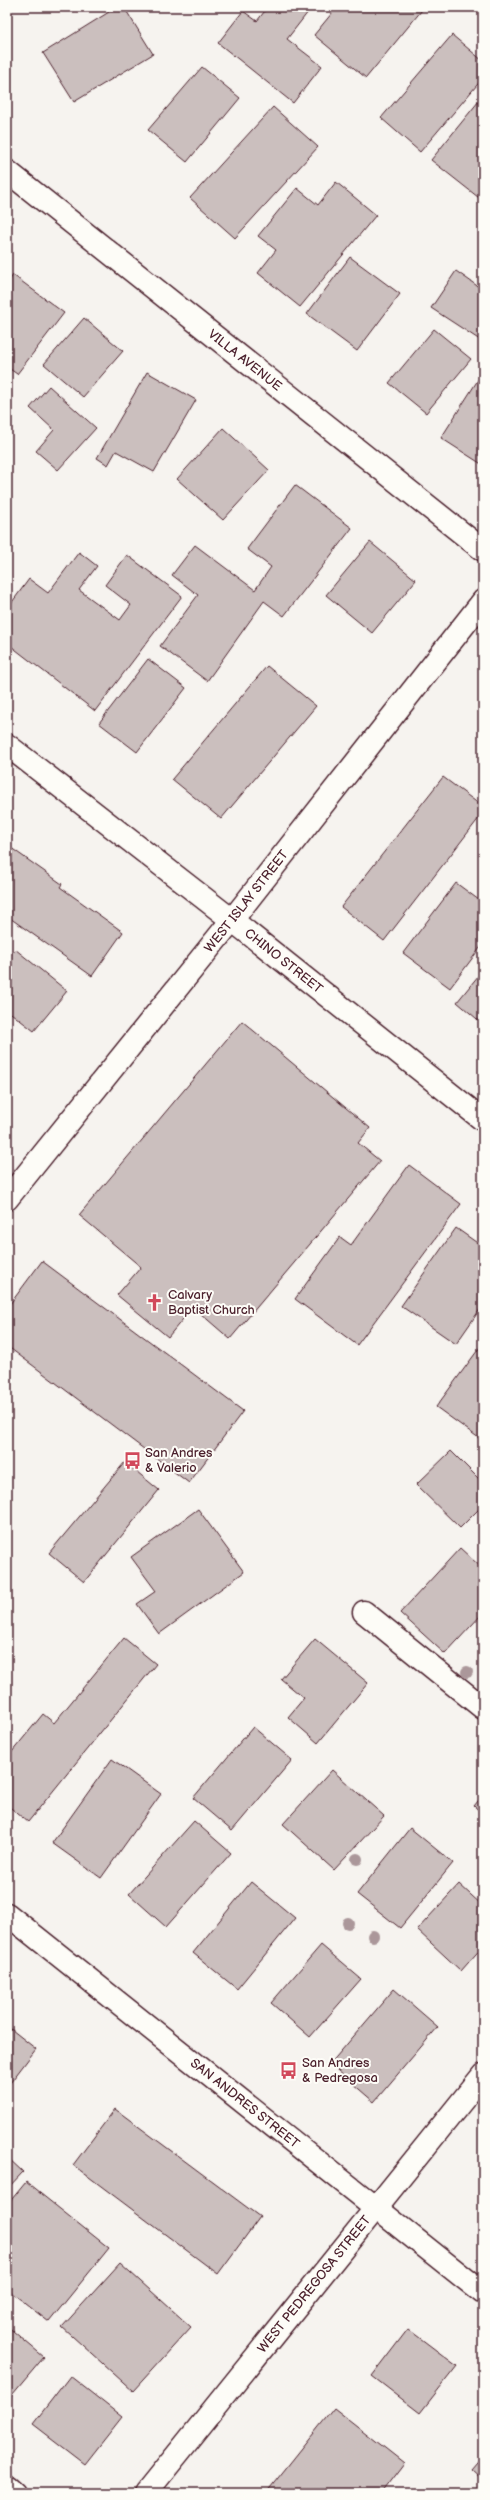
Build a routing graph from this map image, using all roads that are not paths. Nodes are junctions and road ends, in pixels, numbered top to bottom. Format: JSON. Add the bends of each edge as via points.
{"nodes":[{"id":1,"x":7,"y":171,"type":"edge"},
{"id":2,"x":483,"y":550,"type":"edge"},
{"id":3,"x":483,"y":601,"type":"edge"},
{"id":4,"x":7,"y":745,"type":"edge"},
{"id":5,"x":232,"y":920,"type":"junction"},
{"id":6,"x":483,"y":1120,"type":"edge"},
{"id":7,"x":7,"y":1199,"type":"edge"},
{"id":8,"x":364,"y":1612,"type":"dead end"},
{"id":9,"x":483,"y":1708,"type":"edge"},
{"id":10,"x":7,"y":1914,"type":"edge"},
{"id":11,"x":483,"y":2075,"type":"edge"},
{"id":12,"x":375,"y":2208,"type":"junction"},
{"id":13,"x":483,"y":2293,"type":"edge"},
{"id":14,"x":7,"y":2486,"type":"edge"},
{"id":15,"x":15,"y":2493,"type":"edge"},
{"id":16,"x":146,"y":2493,"type":"edge"}],
"edges":[{"from":1,"to":2,"type":"street","name":"VILLA AVENUE"},
{"from":3,"to":5,"type":"street","name":"WEST ISLAY STREET"},
{"from":4,"to":5,"type":"street","name":"CHINO STREET"},
{"from":5,"to":6,"type":"street","name":"CHINO STREET"},
{"from":5,"to":7,"type":"street","name":"WEST ISLAY STREET"},
{"from":8,"to":9,"type":"street"},
{"from":10,"to":12,"type":"street","name":"SAN ANDRES STREET"},
{"from":11,"to":12,"type":"street","name":"WEST PEDREGOSA STREET"},
{"from":12,"to":13,"type":"street","name":"SAN ANDRES STREET"},
{"from":12,"to":16,"type":"street","name":"WEST PEDREGOSA STREET"},
{"from":14,"to":15,"type":"street"}]}
